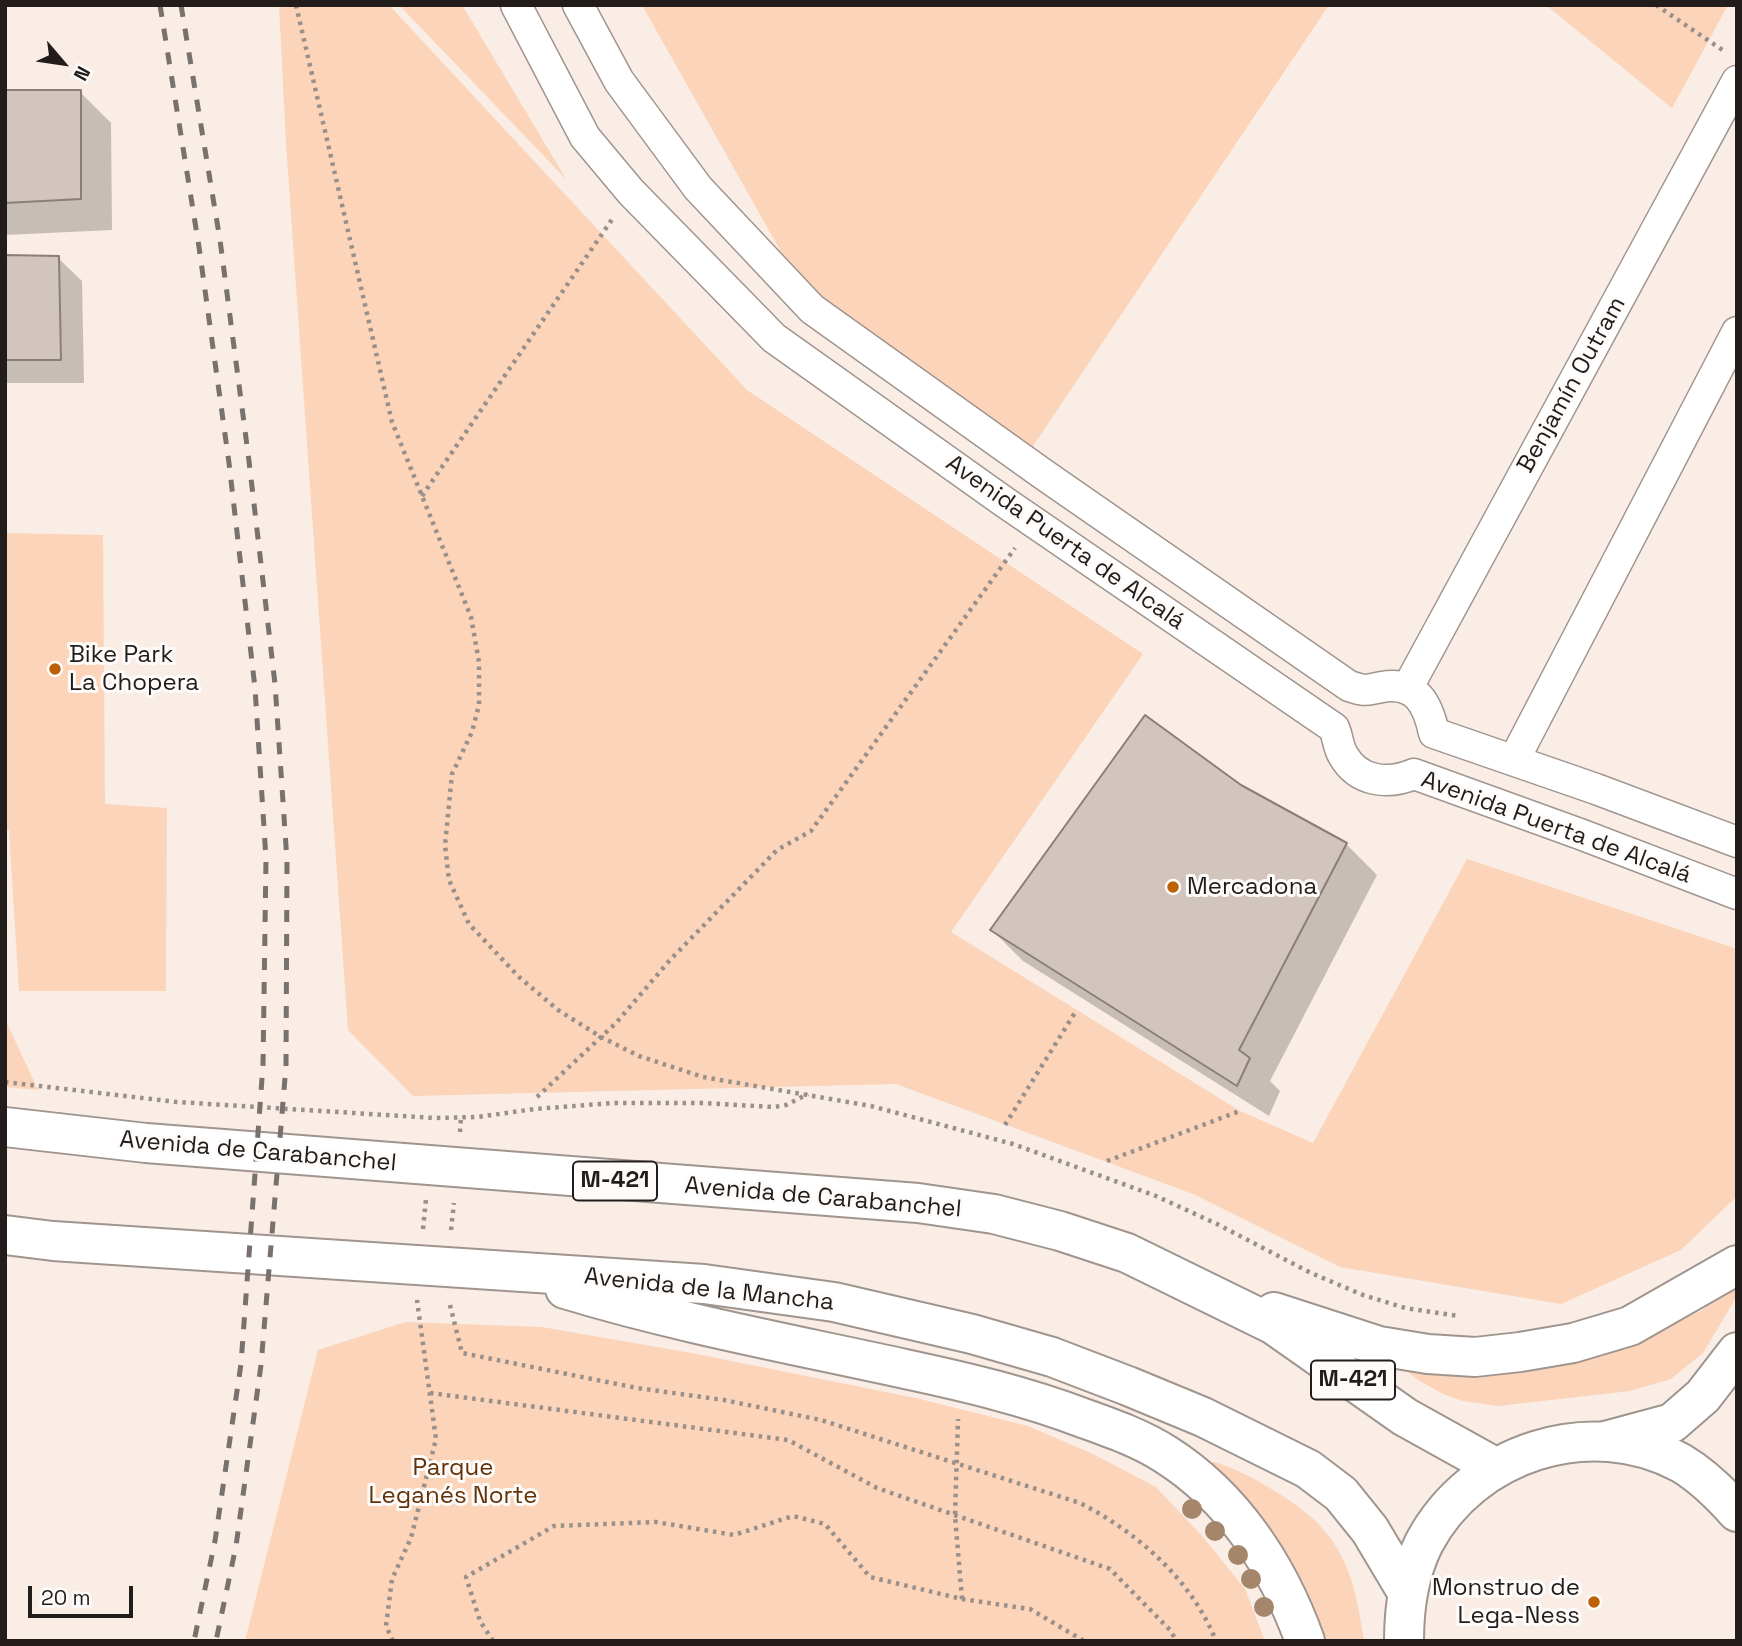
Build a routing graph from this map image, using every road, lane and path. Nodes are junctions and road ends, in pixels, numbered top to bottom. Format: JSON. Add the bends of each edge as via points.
{"nodes":[{"id":1,"x":296,"y":5,"type":"edge"},
{"id":2,"x":516,"y":5,"type":"edge"},
{"id":3,"x":578,"y":5,"type":"edge"},
{"id":4,"x":1656,"y":5,"type":"edge"},
{"id":5,"x":1725,"y":52,"type":"dead end"},
{"id":6,"x":1737,"y":80,"type":"edge"},
{"id":7,"x":631,"y":192,"type":"junction"},
{"id":8,"x":1737,"y":332,"type":"edge"},
{"id":9,"x":422,"y":496,"type":"junction"},
{"id":10,"x":1034,"y":522,"type":"junction"},
{"id":11,"x":1406,"y":689,"type":"junction"},
{"id":12,"x":1365,"y":691,"type":"junction"},
{"id":13,"x":1434,"y":733,"type":"junction"},
{"id":14,"x":1337,"y":734,"type":"junction"},
{"id":15,"x":1514,"y":760,"type":"junction"},
{"id":16,"x":1415,"y":774,"type":"junction"},
{"id":17,"x":1737,"y":842,"type":"edge"},
{"id":18,"x":1737,"y":894,"type":"edge"},
{"id":19,"x":1076,"y":1011,"type":"dead end"},
{"id":20,"x":601,"y":1037,"type":"junction"},
{"id":21,"x":5,"y":1082,"type":"edge"},
{"id":22,"x":808,"y":1094,"type":"junction"},
{"id":23,"x":537,"y":1097,"type":"dead end"},
{"id":24,"x":1240,"y":1111,"type":"dead end"},
{"id":25,"x":434,"y":1118,"type":"junction"},
{"id":26,"x":461,"y":1118,"type":"junction"},
{"id":27,"x":1005,"y":1125,"type":"dead end"},
{"id":28,"x":5,"y":1126,"type":"edge"},
{"id":29,"x":1107,"y":1161,"type":"dead end"},
{"id":30,"x":442,"y":1167,"type":"junction"},
{"id":31,"x":5,"y":1235,"type":"edge"},
{"id":32,"x":1737,"y":1265,"type":"edge"},
{"id":33,"x":434,"y":1266,"type":"junction"},
{"id":34,"x":506,"y":1272,"type":"junction"},
{"id":35,"x":1211,"y":1294,"type":"junction"},
{"id":36,"x":1464,"y":1317,"type":"dead end"},
{"id":37,"x":1737,"y":1352,"type":"edge"},
{"id":38,"x":960,"y":1381,"type":"junction"},
{"id":39,"x":430,"y":1393,"type":"junction"},
{"id":40,"x":1605,"y":1441,"type":"junction"},
{"id":41,"x":957,"y":1463,"type":"junction"},
{"id":42,"x":1495,"y":1468,"type":"junction"},
{"id":43,"x":1737,"y":1512,"type":"edge"},
{"id":44,"x":955,"y":1516,"type":"junction"},
{"id":45,"x":1407,"y":1592,"type":"junction"},
{"id":46,"x":962,"y":1599,"type":"junction"},
{"id":47,"x":393,"y":1641,"type":"edge"},
{"id":48,"x":493,"y":1641,"type":"edge"},
{"id":49,"x":1084,"y":1641,"type":"edge"},
{"id":50,"x":1176,"y":1641,"type":"edge"},
{"id":51,"x":1216,"y":1641,"type":"edge"},
{"id":52,"x":1305,"y":1641,"type":"edge"},
{"id":53,"x":1404,"y":1641,"type":"edge"}],
"edges":[{"from":1,"to":9,"type":"path","via":[[392,422]]},
{"from":2,"to":7,"type":"street","name":"Avenida Puerta de Alcalá","via":[[585,137]]},
{"from":3,"to":12,"type":"street","name":"Avenida Puerta de Alcalá","via":[[619,80],[690,178],[812,309],[1326,671]]},
{"from":4,"to":5,"type":"path"},
{"from":6,"to":11,"type":"street","name":"Benjamín Outram"},
{"from":7,"to":9,"type":"path"},
{"from":7,"to":10,"type":"street","name":"Avenida Puerta de Alcalá","via":[[774,338]]},
{"from":8,"to":15,"type":"street"},
{"from":9,"to":20,"type":"path","via":[[471,617],[479,662],[479,705],[452,774],[448,797],[445,845],[449,880],[469,924],[499,958],[558,1010]]},
{"from":10,"to":14,"type":"street","name":"Avenida Puerta de Alcalá"},
{"from":10,"to":20,"type":"path","via":[[811,831],[777,850]]},
{"from":11,"to":12,"type":"street","via":[[1384,686]]},
{"from":11,"to":13,"type":"street","name":"Avenida Puerta de Alcalá","via":[[1418,695],[1430,711]]},
{"from":12,"to":14,"type":"street","via":[[1346,705],[1336,723]]},
{"from":13,"to":15,"type":"street","name":"Avenida Puerta de Alcalá"},
{"from":13,"to":16,"type":"street","via":[[1433,752]]},
{"from":14,"to":16,"type":"street","name":"Avenida Puerta de Alcalá","via":[[1342,754],[1373,779],[1393,781]]},
{"from":15,"to":17,"type":"street","name":"Avenida Puerta de Alcalá"},
{"from":16,"to":18,"type":"street","name":"Avenida Puerta de Alcalá"},
{"from":19,"to":27,"type":"path"},
{"from":20,"to":22,"type":"path","via":[[690,1074]]},
{"from":20,"to":23,"type":"path"},
{"from":21,"to":25,"type":"path","via":[[177,1102]]},
{"from":22,"to":26,"type":"path","via":[[774,1107],[613,1104]]},
{"from":22,"to":36,"type":"path","via":[[922,1118],[1054,1157],[1156,1196],[1363,1295]]},
{"from":24,"to":29,"type":"path"},
{"from":25,"to":26,"type":"path"},
{"from":25,"to":30,"type":"path"},
{"from":26,"to":30,"type":"path"},
{"from":28,"to":30,"type":"main road","name":"Avenida de Carabanchel","number":"M-421","via":[[146,1143]]},
{"from":30,"to":33,"type":"path"},
{"from":30,"to":33,"type":"path"},
{"from":30,"to":35,"type":"main road","name":"Avenida de Carabanchel","number":"M-421","via":[[918,1203],[994,1214],[1127,1253]]},
{"from":31,"to":33,"type":"main road","name":"Avenida de la Mancha"},
{"from":32,"to":35,"type":"main road","via":[[1630,1326],[1573,1343],[1475,1357],[1379,1346]]},
{"from":33,"to":34,"type":"main road","name":"Avenida de la Mancha"},
{"from":33,"to":39,"type":"path","via":[[416,1306]]},
{"from":33,"to":41,"type":"path","via":[[462,1353],[821,1420]]},
{"from":34,"to":38,"type":"main road","via":[[628,1308]]},
{"from":34,"to":45,"type":"main road","name":"Avenida de la Mancha","via":[[676,1282],[792,1295],[913,1319],[1052,1357],[1203,1416],[1308,1469],[1341,1494],[1370,1530]]},
{"from":35,"to":42,"type":"main road","name":"Avenida de Carabanchel","number":"M-421","via":[[1275,1325],[1405,1416]]},
{"from":37,"to":40,"type":"main road","via":[[1703,1396],[1672,1423]]},
{"from":38,"to":41,"type":"path"},
{"from":38,"to":52,"type":"main road","via":[[1060,1409],[1118,1430],[1165,1454],[1207,1487],[1244,1525],[1272,1566]]},
{"from":39,"to":44,"type":"path","via":[[788,1440],[877,1488]]},
{"from":39,"to":47,"type":"path","via":[[436,1439],[411,1538],[392,1579],[386,1626]]},
{"from":40,"to":42,"type":"main road","via":[[1567,1442],[1530,1451]]},
{"from":40,"to":43,"type":"main road","via":[[1644,1448],[1681,1464],[1713,1486]]},
{"from":41,"to":44,"type":"path"},
{"from":41,"to":51,"type":"path","via":[[1102,1514],[1167,1565]]},
{"from":42,"to":45,"type":"main road","via":[[1454,1500],[1424,1543]]},
{"from":44,"to":46,"type":"path"},
{"from":44,"to":50,"type":"path","via":[[1110,1569],[1171,1630]]},
{"from":45,"to":53,"type":"main road"},
{"from":46,"to":48,"type":"path","via":[[870,1577],[825,1524],[793,1516],[734,1535],[656,1522],[554,1526],[466,1577],[480,1621]]},
{"from":46,"to":49,"type":"path","via":[[1030,1609]]}]}
